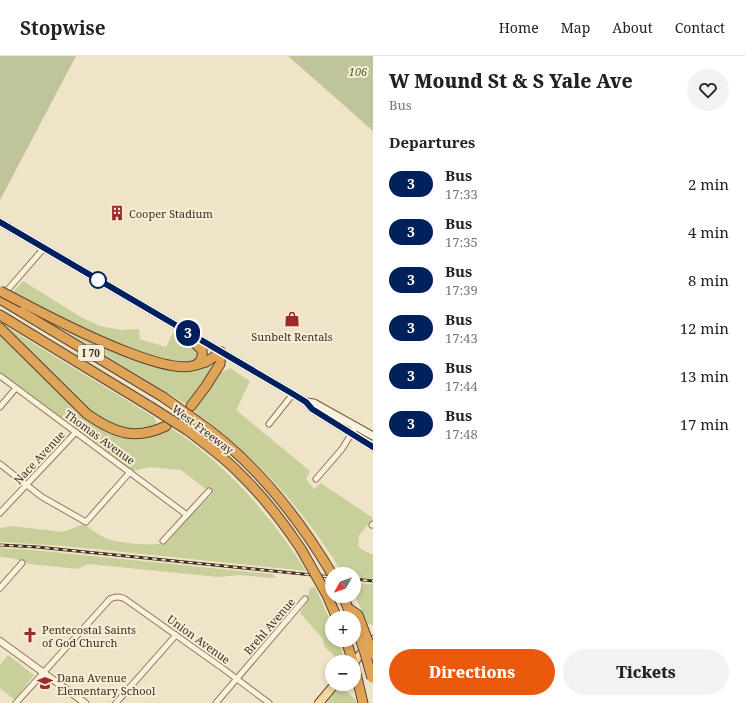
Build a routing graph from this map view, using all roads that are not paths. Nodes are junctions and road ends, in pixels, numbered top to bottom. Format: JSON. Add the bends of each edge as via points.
{"nodes":[{"id":1,"x":0,"y":222,"type":"edge"},
{"id":2,"x":44,"y":248,"type":"junction"},
{"id":3,"x":0,"y":291,"type":"edge"},
{"id":4,"x":0,"y":299,"type":"edge"},
{"id":5,"x":21,"y":307,"type":"junction"},
{"id":6,"x":0,"y":315,"type":"edge"},
{"id":7,"x":179,"y":328,"type":"junction"},
{"id":8,"x":2,"y":330,"type":"edge"},
{"id":9,"x":221,"y":352,"type":"junction"},
{"id":10,"x":192,"y":365,"type":"junction"},
{"id":11,"x":0,"y":376,"type":"edge"},
{"id":12,"x":16,"y":388,"type":"junction"},
{"id":13,"x":293,"y":394,"type":"junction"},
{"id":14,"x":306,"y":402,"type":"junction"},
{"id":15,"x":191,"y":406,"type":"tunnel mouth"},
{"id":16,"x":0,"y":407,"type":"edge"},
{"id":17,"x":269,"y":424,"type":"dead end"},
{"id":18,"x":166,"y":426,"type":"tunnel mouth"},
{"id":19,"x":356,"y":426,"type":"junction"},
{"id":20,"x":76,"y":432,"type":"junction"},
{"id":21,"x":351,"y":434,"type":"junction"},
{"id":22,"x":373,"y":436,"type":"edge"},
{"id":23,"x":373,"y":447,"type":"edge"},
{"id":24,"x":0,"y":464,"type":"edge"},
{"id":25,"x":130,"y":472,"type":"junction"},
{"id":26,"x":316,"y":479,"type":"dead end"},
{"id":27,"x":27,"y":485,"type":"junction"},
{"id":28,"x":209,"y":491,"type":"dead end"},
{"id":29,"x":0,"y":513,"type":"edge"},
{"id":30,"x":187,"y":515,"type":"junction"},
{"id":31,"x":163,"y":541,"type":"dead end"},
{"id":32,"x":22,"y":563,"type":"dead end"},
{"id":33,"x":328,"y":567,"type":"edge"},
{"id":34,"x":0,"y":588,"type":"edge"},
{"id":35,"x":305,"y":600,"type":"dead end"},
{"id":36,"x":346,"y":603,"type":"edge"},
{"id":37,"x":348,"y":608,"type":"junction"},
{"id":38,"x":334,"y":611,"type":"edge"},
{"id":39,"x":350,"y":611,"type":"edge"},
{"id":40,"x":176,"y":635,"type":"junction"},
{"id":41,"x":373,"y":640,"type":"edge"},
{"id":42,"x":0,"y":641,"type":"edge"},
{"id":43,"x":361,"y":641,"type":"edge"},
{"id":44,"x":373,"y":654,"type":"edge"},
{"id":45,"x":361,"y":655,"type":"edge"},
{"id":46,"x":43,"y":672,"type":"junction"},
{"id":47,"x":236,"y":679,"type":"junction"},
{"id":48,"x":373,"y":680,"type":"edge"},
{"id":49,"x":329,"y":691,"type":"edge"},
{"id":50,"x":361,"y":691,"type":"edge"},
{"id":51,"x":16,"y":703,"type":"edge"},
{"id":52,"x":85,"y":703,"type":"edge"},
{"id":53,"x":116,"y":703,"type":"edge"},
{"id":54,"x":216,"y":703,"type":"edge"},
{"id":55,"x":269,"y":703,"type":"edge"},
{"id":56,"x":319,"y":703,"type":"edge"},
{"id":57,"x":363,"y":703,"type":"edge"}],
"edges":[{"from":1,"to":2,"type":"main road"},
{"from":2,"to":4,"type":"street"},
{"from":2,"to":7,"type":"main road"},
{"from":3,"to":5,"type":"highway","bridge":true},
{"from":4,"to":5,"type":"highway","name":"West Freeway","number":"I 70"},
{"from":5,"to":10,"type":"highway","via":[[130,354],[172,365]]},
{"from":5,"to":33,"type":"highway","name":"West Freeway","number":"I 70","bridge":true,"via":[[163,397],[237,453],[264,479],[291,511]]},
{"from":6,"to":38,"type":"highway","name":"West Freeway","number":"I 70","bridge":true,"via":[[187,430],[239,472],[269,505],[301,549]]},
{"from":7,"to":9,"type":"main road"},
{"from":7,"to":10,"type":"highway","via":[[202,350],[201,359]]},
{"from":8,"to":18,"type":"highway","via":[[82,410],[101,424],[134,435],[150,433]]},
{"from":9,"to":10,"type":"highway","via":[[206,362]]},
{"from":9,"to":13,"type":"main road"},
{"from":9,"to":15,"type":"highway","via":[[220,364]]},
{"from":11,"to":12,"type":"street","name":"Thomas Avenue"},
{"from":12,"to":16,"type":"street"},
{"from":12,"to":20,"type":"street","name":"Thomas Avenue"},
{"from":13,"to":14,"type":"main road"},
{"from":13,"to":17,"type":"street"},
{"from":14,"to":19,"type":"main road"},
{"from":14,"to":21,"type":"main road","via":[[312,409]]},
{"from":19,"to":21,"type":"street"},
{"from":19,"to":22,"type":"main road"},
{"from":20,"to":25,"type":"street","name":"Thomas Avenue"},
{"from":20,"to":27,"type":"street","name":"Nace Avenue"},
{"from":21,"to":23,"type":"main road"},
{"from":21,"to":26,"type":"street","via":[[342,449]]},
{"from":24,"to":27,"type":"street"},
{"from":25,"to":27,"type":"street","via":[[86,522]]},
{"from":25,"to":30,"type":"street","name":"Thomas Avenue"},
{"from":27,"to":29,"type":"street","name":"Nace Avenue"},
{"from":28,"to":30,"type":"street"},
{"from":30,"to":31,"type":"street"},
{"from":32,"to":34,"type":"street"},
{"from":35,"to":47,"type":"street","name":"Brehl Avenue"},
{"from":36,"to":37,"type":"highway"},
{"from":37,"to":39,"type":"highway","bridge":true},
{"from":37,"to":44,"type":"highway","bridge":true,"via":[[358,615]]},
{"from":40,"to":46,"type":"street","name":"Union Avenue","via":[[125,599],[116,596],[110,599]]},
{"from":40,"to":47,"type":"street","name":"Union Avenue"},
{"from":40,"to":53,"type":"street"},
{"from":41,"to":45,"type":"main road"},
{"from":42,"to":46,"type":"street"},
{"from":43,"to":48,"type":"highway","bridge":true},
{"from":46,"to":51,"type":"street"},
{"from":46,"to":52,"type":"street"},
{"from":47,"to":54,"type":"street","name":"Brehl Avenue"},
{"from":47,"to":55,"type":"street","name":"Union Avenue"},
{"from":49,"to":56,"type":"main road"},
{"from":50,"to":57,"type":"highway"}]}
